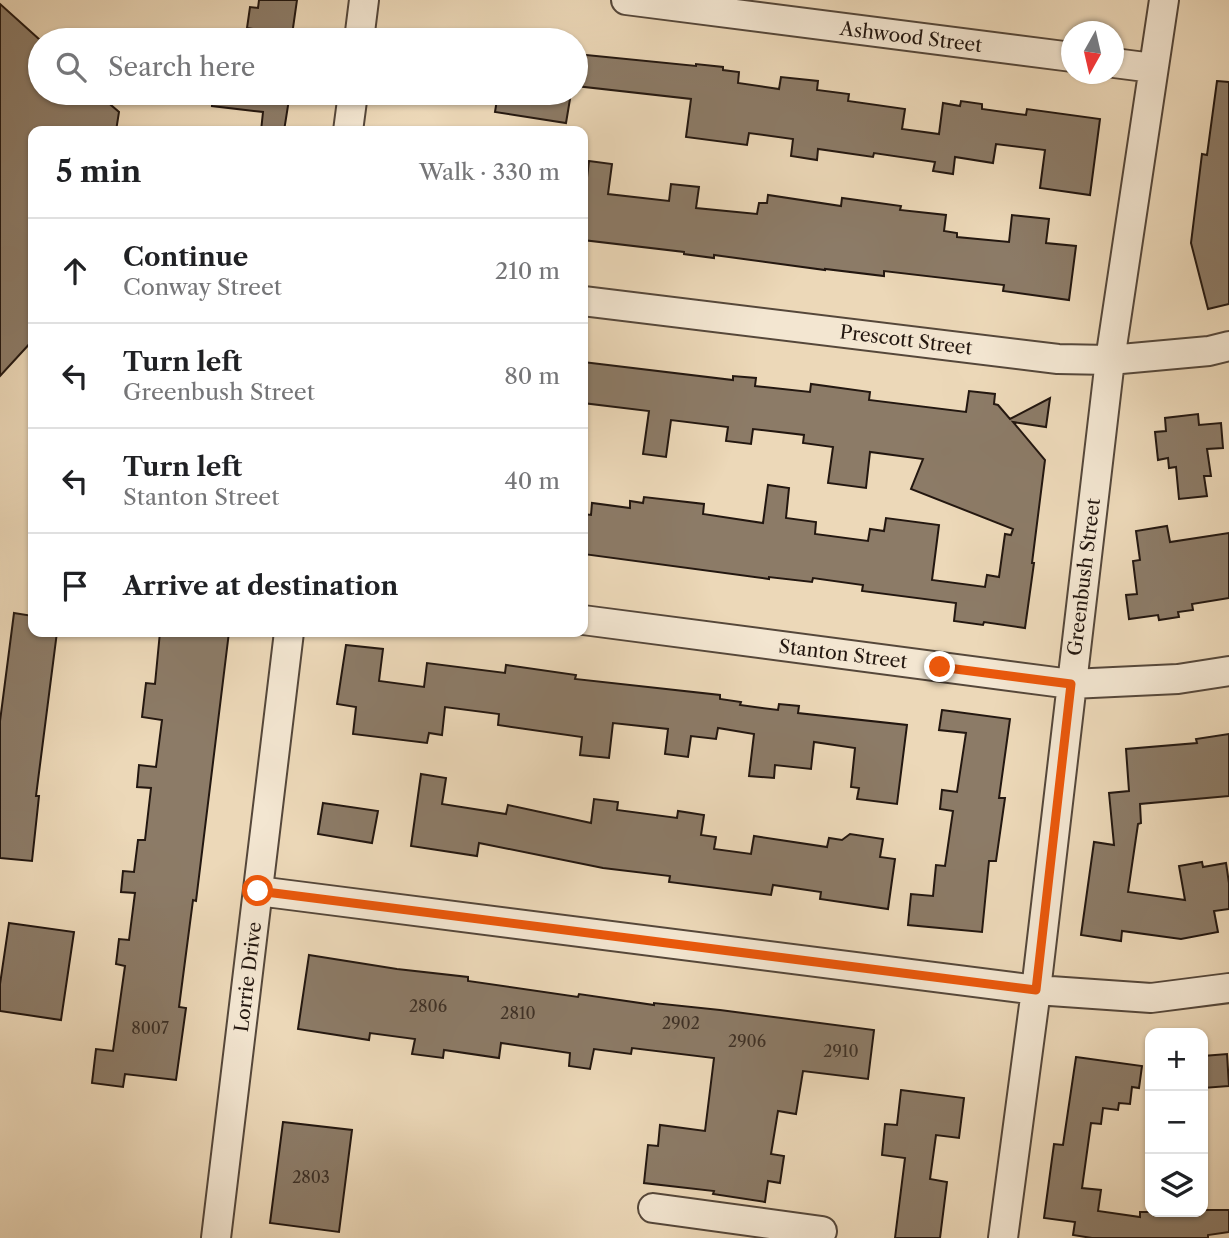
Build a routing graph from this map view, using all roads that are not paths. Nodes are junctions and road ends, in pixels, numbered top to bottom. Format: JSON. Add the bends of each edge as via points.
{"nodes":[{"id":1,"x":364,"y":0,"type":"edge"},
{"id":2,"x":626,"y":0,"type":"edge"},
{"id":3,"x":1164,"y":0,"type":"edge"},
{"id":4,"x":360,"y":28,"type":"edge"},
{"id":5,"x":1061,"y":56,"type":"edge"},
{"id":6,"x":1124,"y":64,"type":"edge"},
{"id":7,"x":1153,"y":68,"type":"junction"},
{"id":8,"x":351,"y":105,"type":"edge"},
{"id":9,"x":349,"y":126,"type":"edge"},
{"id":10,"x":588,"y":302,"type":"edge"},
{"id":11,"x":1229,"y":346,"type":"edge"},
{"id":12,"x":1111,"y":360,"type":"junction"},
{"id":13,"x":588,"y":621,"type":"edge"},
{"id":14,"x":288,"y":637,"type":"edge"},
{"id":15,"x":1229,"y":671,"type":"edge"},
{"id":16,"x":1071,"y":684,"type":"junction"},
{"id":17,"x":258,"y":891,"type":"junction"},
{"id":18,"x":1229,"y":988,"type":"edge"},
{"id":19,"x":1036,"y":990,"type":"junction"},
{"id":20,"x":653,"y":1208,"type":"dead end"},
{"id":21,"x":736,"y":1229,"type":"edge"},
{"id":22,"x":822,"y":1231,"type":"dead end"},
{"id":23,"x":216,"y":1238,"type":"edge"},
{"id":24,"x":1003,"y":1238,"type":"edge"}],
"edges":[{"from":1,"to":4,"type":"street"},
{"from":2,"to":5,"type":"street","name":"Ashwood Street"},
{"from":3,"to":7,"type":"street","name":"Greenbush Street"},
{"from":6,"to":7,"type":"street"},
{"from":7,"to":12,"type":"street","name":"Greenbush Street"},
{"from":8,"to":9,"type":"street"},
{"from":10,"to":12,"type":"street","name":"Prescott Street","via":[[1058,359]]},
{"from":11,"to":12,"type":"street","name":"Prescott Street"},
{"from":12,"to":16,"type":"street","name":"Greenbush Street"},
{"from":13,"to":16,"type":"street","name":"Stanton Street"},
{"from":14,"to":17,"type":"street","name":"Lorrie Drive"},
{"from":15,"to":16,"type":"street","name":"Stanton Street","via":[[1178,679]]},
{"from":16,"to":19,"type":"street","name":"Greenbush Street"},
{"from":17,"to":19,"type":"street"},
{"from":17,"to":23,"type":"street","name":"Lorrie Drive"},
{"from":18,"to":19,"type":"street","via":[[1151,998]]},
{"from":19,"to":24,"type":"street","name":"Greenbush Street"},
{"from":20,"to":21,"type":"street"},
{"from":21,"to":22,"type":"street"}]}
